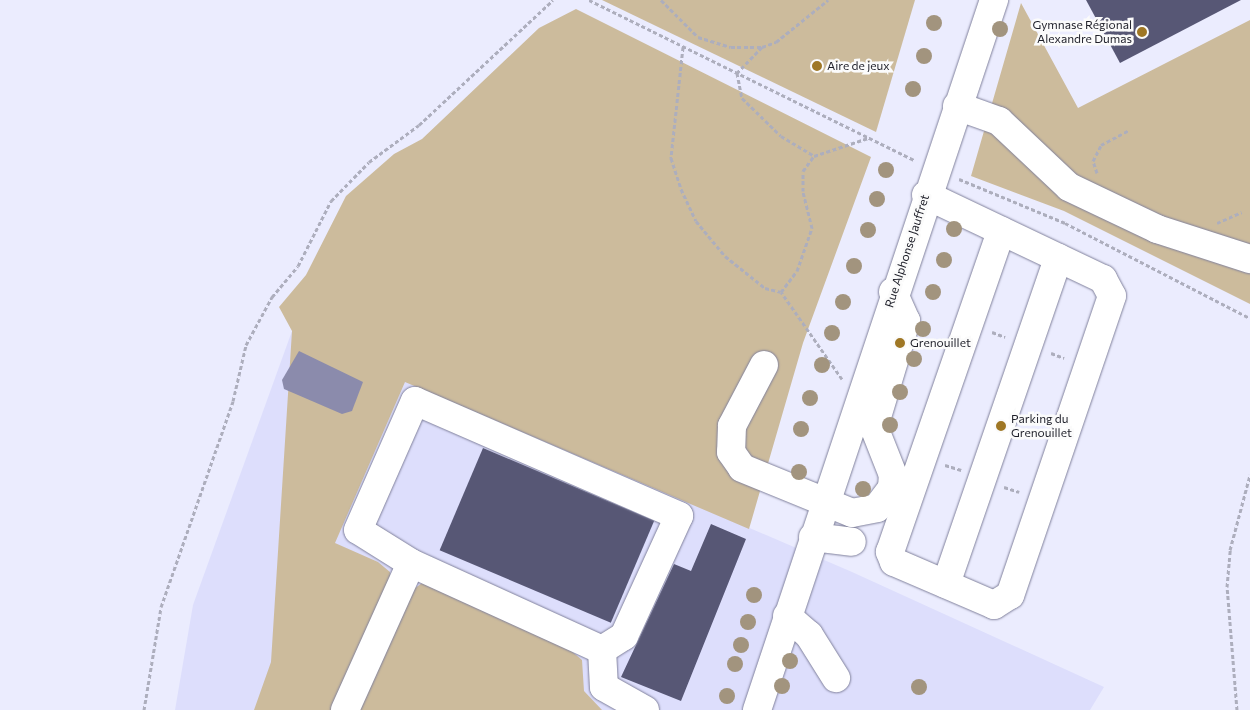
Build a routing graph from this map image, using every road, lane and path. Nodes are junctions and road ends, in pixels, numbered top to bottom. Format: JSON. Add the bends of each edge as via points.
{"nodes":[{"id":1,"x":553,"y":0,"type":"edge"},
{"id":2,"x":589,"y":0,"type":"edge"},
{"id":3,"x":660,"y":0,"type":"edge"},
{"id":4,"x":828,"y":0,"type":"edge"},
{"id":5,"x":994,"y":0,"type":"edge"},
{"id":6,"x":684,"y":47,"type":"junction"},
{"id":7,"x":762,"y":47,"type":"junction"},
{"id":8,"x":737,"y":73,"type":"junction"},
{"id":9,"x":957,"y":106,"type":"junction"},
{"id":10,"x":868,"y":138,"type":"junction"},
{"id":11,"x":814,"y":156,"type":"junction"},
{"id":12,"x":930,"y":182,"type":"junction"},
{"id":13,"x":1001,"y":231,"type":"junction"},
{"id":14,"x":1058,"y":258,"type":"junction"},
{"id":15,"x":1250,"y":259,"type":"edge"},
{"id":16,"x":781,"y":292,"type":"junction"},
{"id":17,"x":893,"y":292,"type":"junction"},
{"id":18,"x":1250,"y":318,"type":"edge"},
{"id":19,"x":764,"y":365,"type":"dead end"},
{"id":20,"x":859,"y":396,"type":"junction"},
{"id":21,"x":1250,"y":475,"type":"edge"},
{"id":22,"x":824,"y":502,"type":"junction"},
{"id":23,"x":895,"y":505,"type":"junction"},
{"id":24,"x":813,"y":536,"type":"junction"},
{"id":25,"x":852,"y":542,"type":"dead end"},
{"id":26,"x":411,"y":564,"type":"junction"},
{"id":27,"x":946,"y":584,"type":"junction"},
{"id":28,"x":787,"y":616,"type":"junction"},
{"id":29,"x":602,"y":650,"type":"junction"},
{"id":30,"x":836,"y":678,"type":"dead end"},
{"id":31,"x":144,"y":710,"type":"edge"},
{"id":32,"x":345,"y":710,"type":"edge"},
{"id":33,"x":644,"y":710,"type":"edge"},
{"id":34,"x":757,"y":710,"type":"edge"},
{"id":35,"x":1237,"y":710,"type":"edge"}],
"edges":[{"from":1,"to":31,"type":"path","via":[[419,125],[369,162],[330,201],[298,266],[272,298],[246,345],[233,401],[161,607]]},
{"from":2,"to":6,"type":"path"},
{"from":3,"to":7,"type":"path","via":[[679,23],[698,37],[731,46]]},
{"from":4,"to":7,"type":"path","via":[[776,42]]},
{"from":5,"to":9,"type":"street","name":"Rue Alphonse Jauffret"},
{"from":6,"to":8,"type":"path"},
{"from":6,"to":16,"type":"path","via":[[671,158],[681,189],[696,221],[725,256],[765,288]]},
{"from":7,"to":8,"type":"path"},
{"from":8,"to":10,"type":"path"},
{"from":8,"to":11,"type":"path","via":[[742,98],[751,110]]},
{"from":9,"to":12,"type":"street","name":"Rue Alphonse Jauffret"},
{"from":9,"to":15,"type":"street","via":[[999,121],[1069,187],[1157,229]]},
{"from":10,"to":11,"type":"path"},
{"from":10,"to":12,"type":"path"},
{"from":11,"to":16,"type":"path","via":[[803,171],[803,192],[812,228],[797,271]]},
{"from":12,"to":13,"type":"street"},
{"from":12,"to":17,"type":"street","name":"Rue Alphonse Jauffret"},
{"from":12,"to":18,"type":"path","via":[[1065,223]]},
{"from":13,"to":14,"type":"street"},
{"from":13,"to":23,"type":"street"},
{"from":14,"to":27,"type":"street"},
{"from":14,"to":27,"type":"street","via":[[1110,286],[1112,296],[1089,367],[1010,595],[994,605]]},
{"from":16,"to":20,"type":"path","via":[[837,373]]},
{"from":17,"to":20,"type":"street","name":"Rue Alphonse Jauffret"},
{"from":17,"to":23,"type":"street","via":[[906,320],[874,427],[893,475]]},
{"from":19,"to":22,"type":"street","via":[[732,426],[731,452],[742,468]]},
{"from":20,"to":22,"type":"street","name":"Rue Alphonse Jauffret"},
{"from":21,"to":35,"type":"path","via":[[1228,569]]},
{"from":22,"to":23,"type":"street","via":[[864,513]]},
{"from":22,"to":24,"type":"street","name":"Rue Alphonse Jauffret"},
{"from":23,"to":27,"type":"street","via":[[891,558]]},
{"from":24,"to":25,"type":"street"},
{"from":24,"to":28,"type":"street","name":"Rue Alphonse Jauffret"},
{"from":26,"to":29,"type":"street"},
{"from":26,"to":29,"type":"street","via":[[358,530],[415,401],[679,516],[624,636]]},
{"from":26,"to":32,"type":"street"},
{"from":28,"to":30,"type":"street","via":[[809,635]]},
{"from":28,"to":34,"type":"street","name":"Rue Alphonse Jauffret"},
{"from":29,"to":33,"type":"street","via":[[604,687]]}]}
